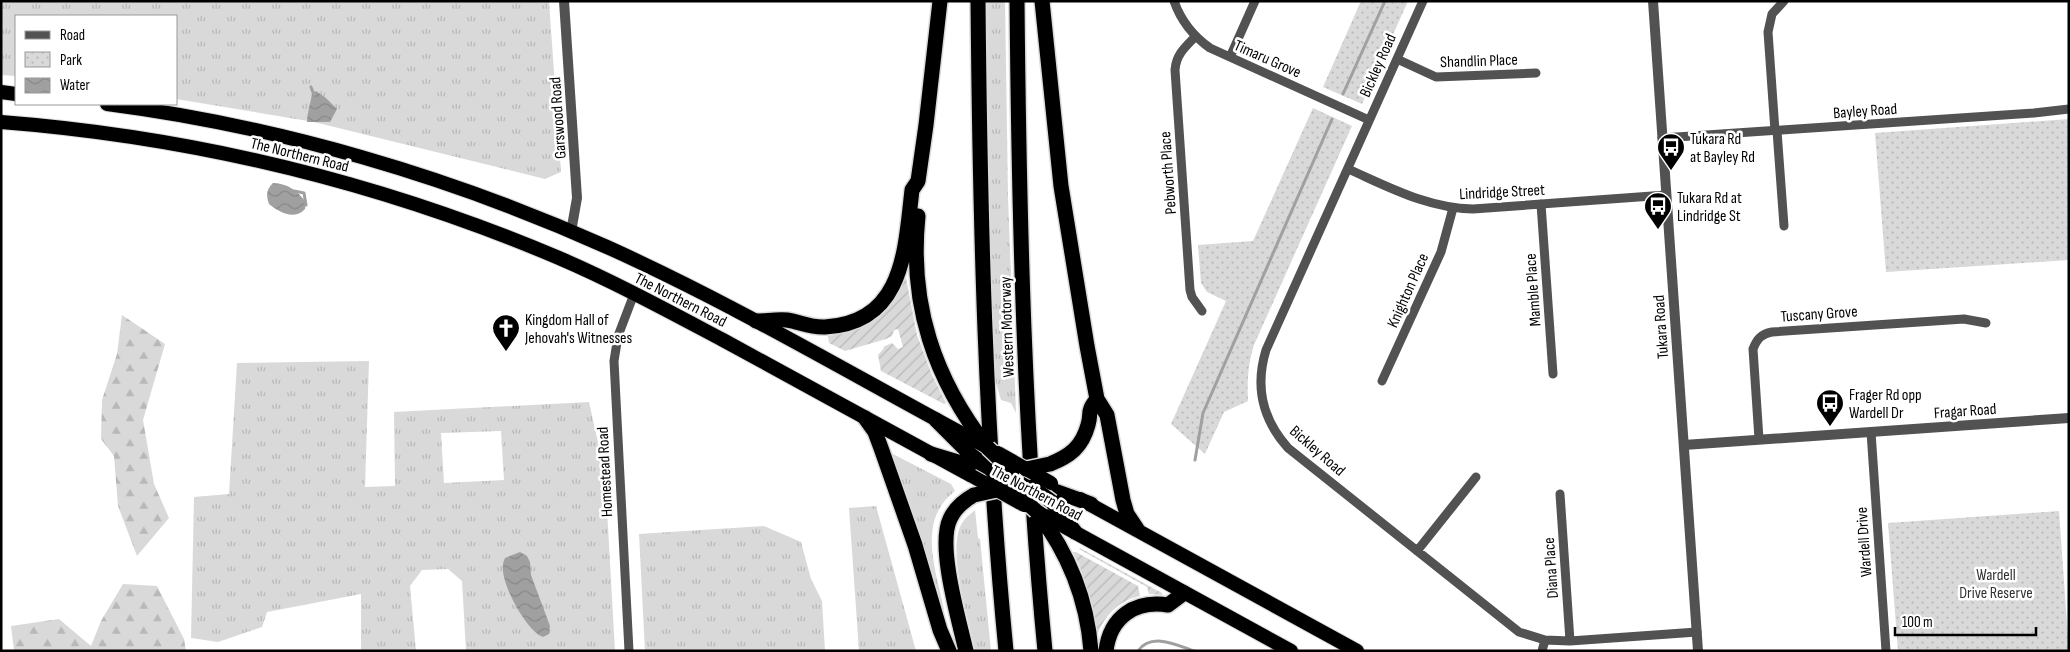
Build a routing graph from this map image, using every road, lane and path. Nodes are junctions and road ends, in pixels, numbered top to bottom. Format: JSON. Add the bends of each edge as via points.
{"nodes":[{"id":1,"x":564,"y":1,"type":"edge"},
{"id":2,"x":940,"y":1,"type":"edge"},
{"id":3,"x":978,"y":1,"type":"edge"},
{"id":4,"x":1017,"y":1,"type":"edge"},
{"id":5,"x":1042,"y":1,"type":"edge"},
{"id":6,"x":1174,"y":1,"type":"edge"},
{"id":7,"x":1255,"y":1,"type":"edge"},
{"id":8,"x":1422,"y":1,"type":"edge"},
{"id":9,"x":1653,"y":1,"type":"edge"},
{"id":10,"x":1781,"y":2,"type":"edge"},
{"id":11,"x":1195,"y":36,"type":"junction"},
{"id":12,"x":1230,"y":57,"type":"junction"},
{"id":13,"x":1397,"y":59,"type":"junction"},
{"id":14,"x":1536,"y":73,"type":"dead end"},
{"id":15,"x":1,"y":92,"type":"edge"},
{"id":16,"x":15,"y":94,"type":"edge"},
{"id":17,"x":113,"y":105,"type":"edge"},
{"id":18,"x":2069,"y":110,"type":"edge"},
{"id":19,"x":1369,"y":120,"type":"junction"},
{"id":20,"x":1,"y":122,"type":"edge"},
{"id":21,"x":1776,"y":131,"type":"junction"},
{"id":22,"x":1662,"y":138,"type":"junction"},
{"id":23,"x":1348,"y":169,"type":"junction"},
{"id":24,"x":918,"y":181,"type":"junction"},
{"id":25,"x":1666,"y":195,"type":"junction"},
{"id":26,"x":1541,"y":204,"type":"junction"},
{"id":27,"x":1453,"y":208,"type":"junction"},
{"id":28,"x":1784,"y":226,"type":"dead end"},
{"id":29,"x":571,"y":232,"type":"junction"},
{"id":30,"x":634,"y":294,"type":"junction"},
{"id":31,"x":1202,"y":311,"type":"dead end"},
{"id":32,"x":756,"y":321,"type":"junction"},
{"id":33,"x":1986,"y":323,"type":"dead end"},
{"id":34,"x":1553,"y":374,"type":"dead end"},
{"id":35,"x":1382,"y":381,"type":"dead end"},
{"id":36,"x":1097,"y":399,"type":"junction"},
{"id":37,"x":865,"y":418,"type":"junction"},
{"id":38,"x":2069,"y":418,"type":"edge"},
{"id":39,"x":936,"y":420,"type":"junction"},
{"id":40,"x":1871,"y":432,"type":"junction"},
{"id":41,"x":1759,"y":439,"type":"junction"},
{"id":42,"x":1684,"y":445,"type":"junction"},
{"id":43,"x":988,"y":448,"type":"junction"},
{"id":44,"x":931,"y":454,"type":"joint"},
{"id":45,"x":971,"y":466,"type":"junction"},
{"id":46,"x":1019,"y":470,"type":"junction"},
{"id":47,"x":992,"y":471,"type":"junction"},
{"id":48,"x":1476,"y":477,"type":"dead end"},
{"id":49,"x":1032,"y":488,"type":"junction"},
{"id":50,"x":1005,"y":489,"type":"junction"},
{"id":51,"x":1052,"y":492,"type":"junction"},
{"id":52,"x":1560,"y":494,"type":"dead end"},
{"id":53,"x":1091,"y":504,"type":"joint"},
{"id":54,"x":1036,"y":511,"type":"junction"},
{"id":55,"x":1138,"y":530,"type":"junction"},
{"id":56,"x":1075,"y":532,"type":"junction"},
{"id":57,"x":1416,"y":551,"type":"junction"},
{"id":58,"x":1184,"y":593,"type":"junction"},
{"id":59,"x":1697,"y":632,"type":"junction"},
{"id":60,"x":1545,"y":640,"type":"junction"},
{"id":61,"x":1570,"y":640,"type":"junction"},
{"id":62,"x":629,"y":651,"type":"edge"},
{"id":63,"x":949,"y":651,"type":"edge"},
{"id":64,"x":966,"y":651,"type":"edge"},
{"id":65,"x":1006,"y":651,"type":"edge"},
{"id":66,"x":1045,"y":651,"type":"edge"},
{"id":67,"x":1091,"y":651,"type":"edge"},
{"id":68,"x":1106,"y":651,"type":"edge"},
{"id":69,"x":1291,"y":651,"type":"edge"},
{"id":70,"x":1357,"y":651,"type":"edge"},
{"id":71,"x":1542,"y":651,"type":"edge"},
{"id":72,"x":1698,"y":651,"type":"edge"},
{"id":73,"x":1886,"y":651,"type":"edge"}],
"edges":[{"from":1,"to":29,"type":"street","name":"Garswood Road","via":[[577,198]]},
{"from":2,"to":24,"type":"highway"},
{"from":3,"to":65,"type":"highway","name":"Western Motorway","via":[[981,211],[996,532]]},
{"from":4,"to":66,"type":"highway","name":"Western Motorway","via":[[1022,304]]},
{"from":5,"to":36,"type":"highway","via":[[1066,222]]},
{"from":6,"to":11,"type":"street","name":"Timaru Grove","via":[[1182,20]]},
{"from":7,"to":12,"type":"street"},
{"from":8,"to":13,"type":"street","name":"Bickley Road"},
{"from":9,"to":22,"type":"street","name":"Tukara Road"},
{"from":10,"to":21,"type":"street","via":[[1770,19],[1768,32]]},
{"from":11,"to":12,"type":"street","name":"Timaru Grove","via":[[1215,51]]},
{"from":11,"to":31,"type":"street","name":"Pebworth Place","via":[[1181,51],[1175,70],[1190,290]]},
{"from":12,"to":19,"type":"street","name":"Timaru Grove"},
{"from":13,"to":14,"type":"street","name":"Shandlin Place","via":[[1436,77]]},
{"from":13,"to":19,"type":"street","name":"Bickley Road"},
{"from":15,"to":16,"type":"highway"},
{"from":17,"to":29,"type":"highway","name":"The Northern Road","via":[[248,129],[370,160],[498,202]]},
{"from":18,"to":21,"type":"street","name":"Bayley Road"},
{"from":19,"to":23,"type":"street","name":"Bickley Road"},
{"from":20,"to":30,"type":"highway","name":"The Northern Road","via":[[116,134],[290,168],[487,230],[561,259]]},
{"from":21,"to":22,"type":"street","name":"Bayley Road"},
{"from":21,"to":28,"type":"street"},
{"from":22,"to":25,"type":"street","name":"Tukara Road"},
{"from":23,"to":27,"type":"street","name":"Lindridge Street","via":[[1421,201]]},
{"from":23,"to":57,"type":"street","name":"Bickley Road","via":[[1266,350],[1260,380],[1262,400],[1273,428],[1288,448]]},
{"from":24,"to":32,"type":"highway","via":[[912,190],[906,242],[897,280],[874,310],[841,325],[823,327],[788,320]]},
{"from":24,"to":43,"type":"highway","via":[[921,191],[916,251],[920,304],[928,339],[957,405]]},
{"from":25,"to":26,"type":"street","name":"Lindridge Street"},
{"from":25,"to":42,"type":"street","name":"Tukara Road"},
{"from":26,"to":27,"type":"street","name":"Lindridge Street"},
{"from":26,"to":34,"type":"street","name":"Mamble Place"},
{"from":27,"to":35,"type":"street","name":"Knighton Place","via":[[1437,261]]},
{"from":29,"to":32,"type":"highway","name":"The Northern Road","via":[[683,283]]},
{"from":30,"to":37,"type":"highway","name":"The Northern Road"},
{"from":30,"to":62,"type":"street","name":"Homestead Road","via":[[618,336],[614,361]]},
{"from":32,"to":39,"type":"highway","name":"The Northern Road"},
{"from":33,"to":41,"type":"street","name":"Tuscany Grove","via":[[1964,319],[1763,334],[1753,349]]},
{"from":36,"to":46,"type":"highway","bridge":true,"via":[[1089,410],[1088,424],[1078,446],[1066,457]]},
{"from":36,"to":55,"type":"highway","via":[[1107,415],[1122,500]]},
{"from":37,"to":44,"type":"highway","name":"The Northern Road"},
{"from":37,"to":63,"type":"highway","via":[[881,448]]},
{"from":38,"to":40,"type":"street","name":"Fragar Road"},
{"from":39,"to":43,"type":"highway","name":"The Northern Road"},
{"from":39,"to":45,"type":"highway"},
{"from":40,"to":41,"type":"street","name":"Fragar Road"},
{"from":40,"to":73,"type":"street","name":"Wardell Drive"},
{"from":41,"to":42,"type":"street","name":"Fragar Road"},
{"from":42,"to":59,"type":"street","name":"Tukara Road"},
{"from":43,"to":46,"type":"highway","bridge":true},
{"from":44,"to":45,"type":"highway"},
{"from":45,"to":47,"type":"highway"},
{"from":45,"to":50,"type":"highway","name":"The Northern Road","bridge":true},
{"from":46,"to":47,"type":"highway","bridge":true},
{"from":46,"to":49,"type":"highway"},
{"from":46,"to":51,"type":"highway","name":"The Northern Road","bridge":true},
{"from":47,"to":50,"type":"highway","bridge":true},
{"from":48,"to":57,"type":"street"},
{"from":49,"to":50,"type":"highway"},
{"from":49,"to":51,"type":"highway","bridge":true},
{"from":50,"to":54,"type":"highway","bridge":true},
{"from":50,"to":64,"type":"highway","bridge":true,"via":[[974,495],[959,505],[947,525],[948,565]]},
{"from":51,"to":53,"type":"highway"},
{"from":51,"to":56,"type":"highway"},
{"from":52,"to":61,"type":"street","name":"Diana Place"},
{"from":53,"to":55,"type":"highway","name":"The Northern Road"},
{"from":54,"to":56,"type":"highway","name":"The Northern Road"},
{"from":54,"to":67,"type":"highway","via":[[1068,562],[1081,595]]},
{"from":55,"to":70,"type":"highway","name":"The Northern Road"},
{"from":56,"to":58,"type":"highway","name":"The Northern Road"},
{"from":57,"to":60,"type":"street","name":"Bickley Road","via":[[1512,628]]},
{"from":58,"to":68,"type":"highway","via":[[1168,605],[1147,604],[1128,612],[1111,630]]},
{"from":58,"to":69,"type":"highway","name":"The Northern Road"},
{"from":59,"to":61,"type":"street","name":"Bickley Road"},
{"from":59,"to":72,"type":"street","name":"Tukara Road"},
{"from":60,"to":61,"type":"street","name":"Bickley Road"},
{"from":60,"to":71,"type":"street"}]}
